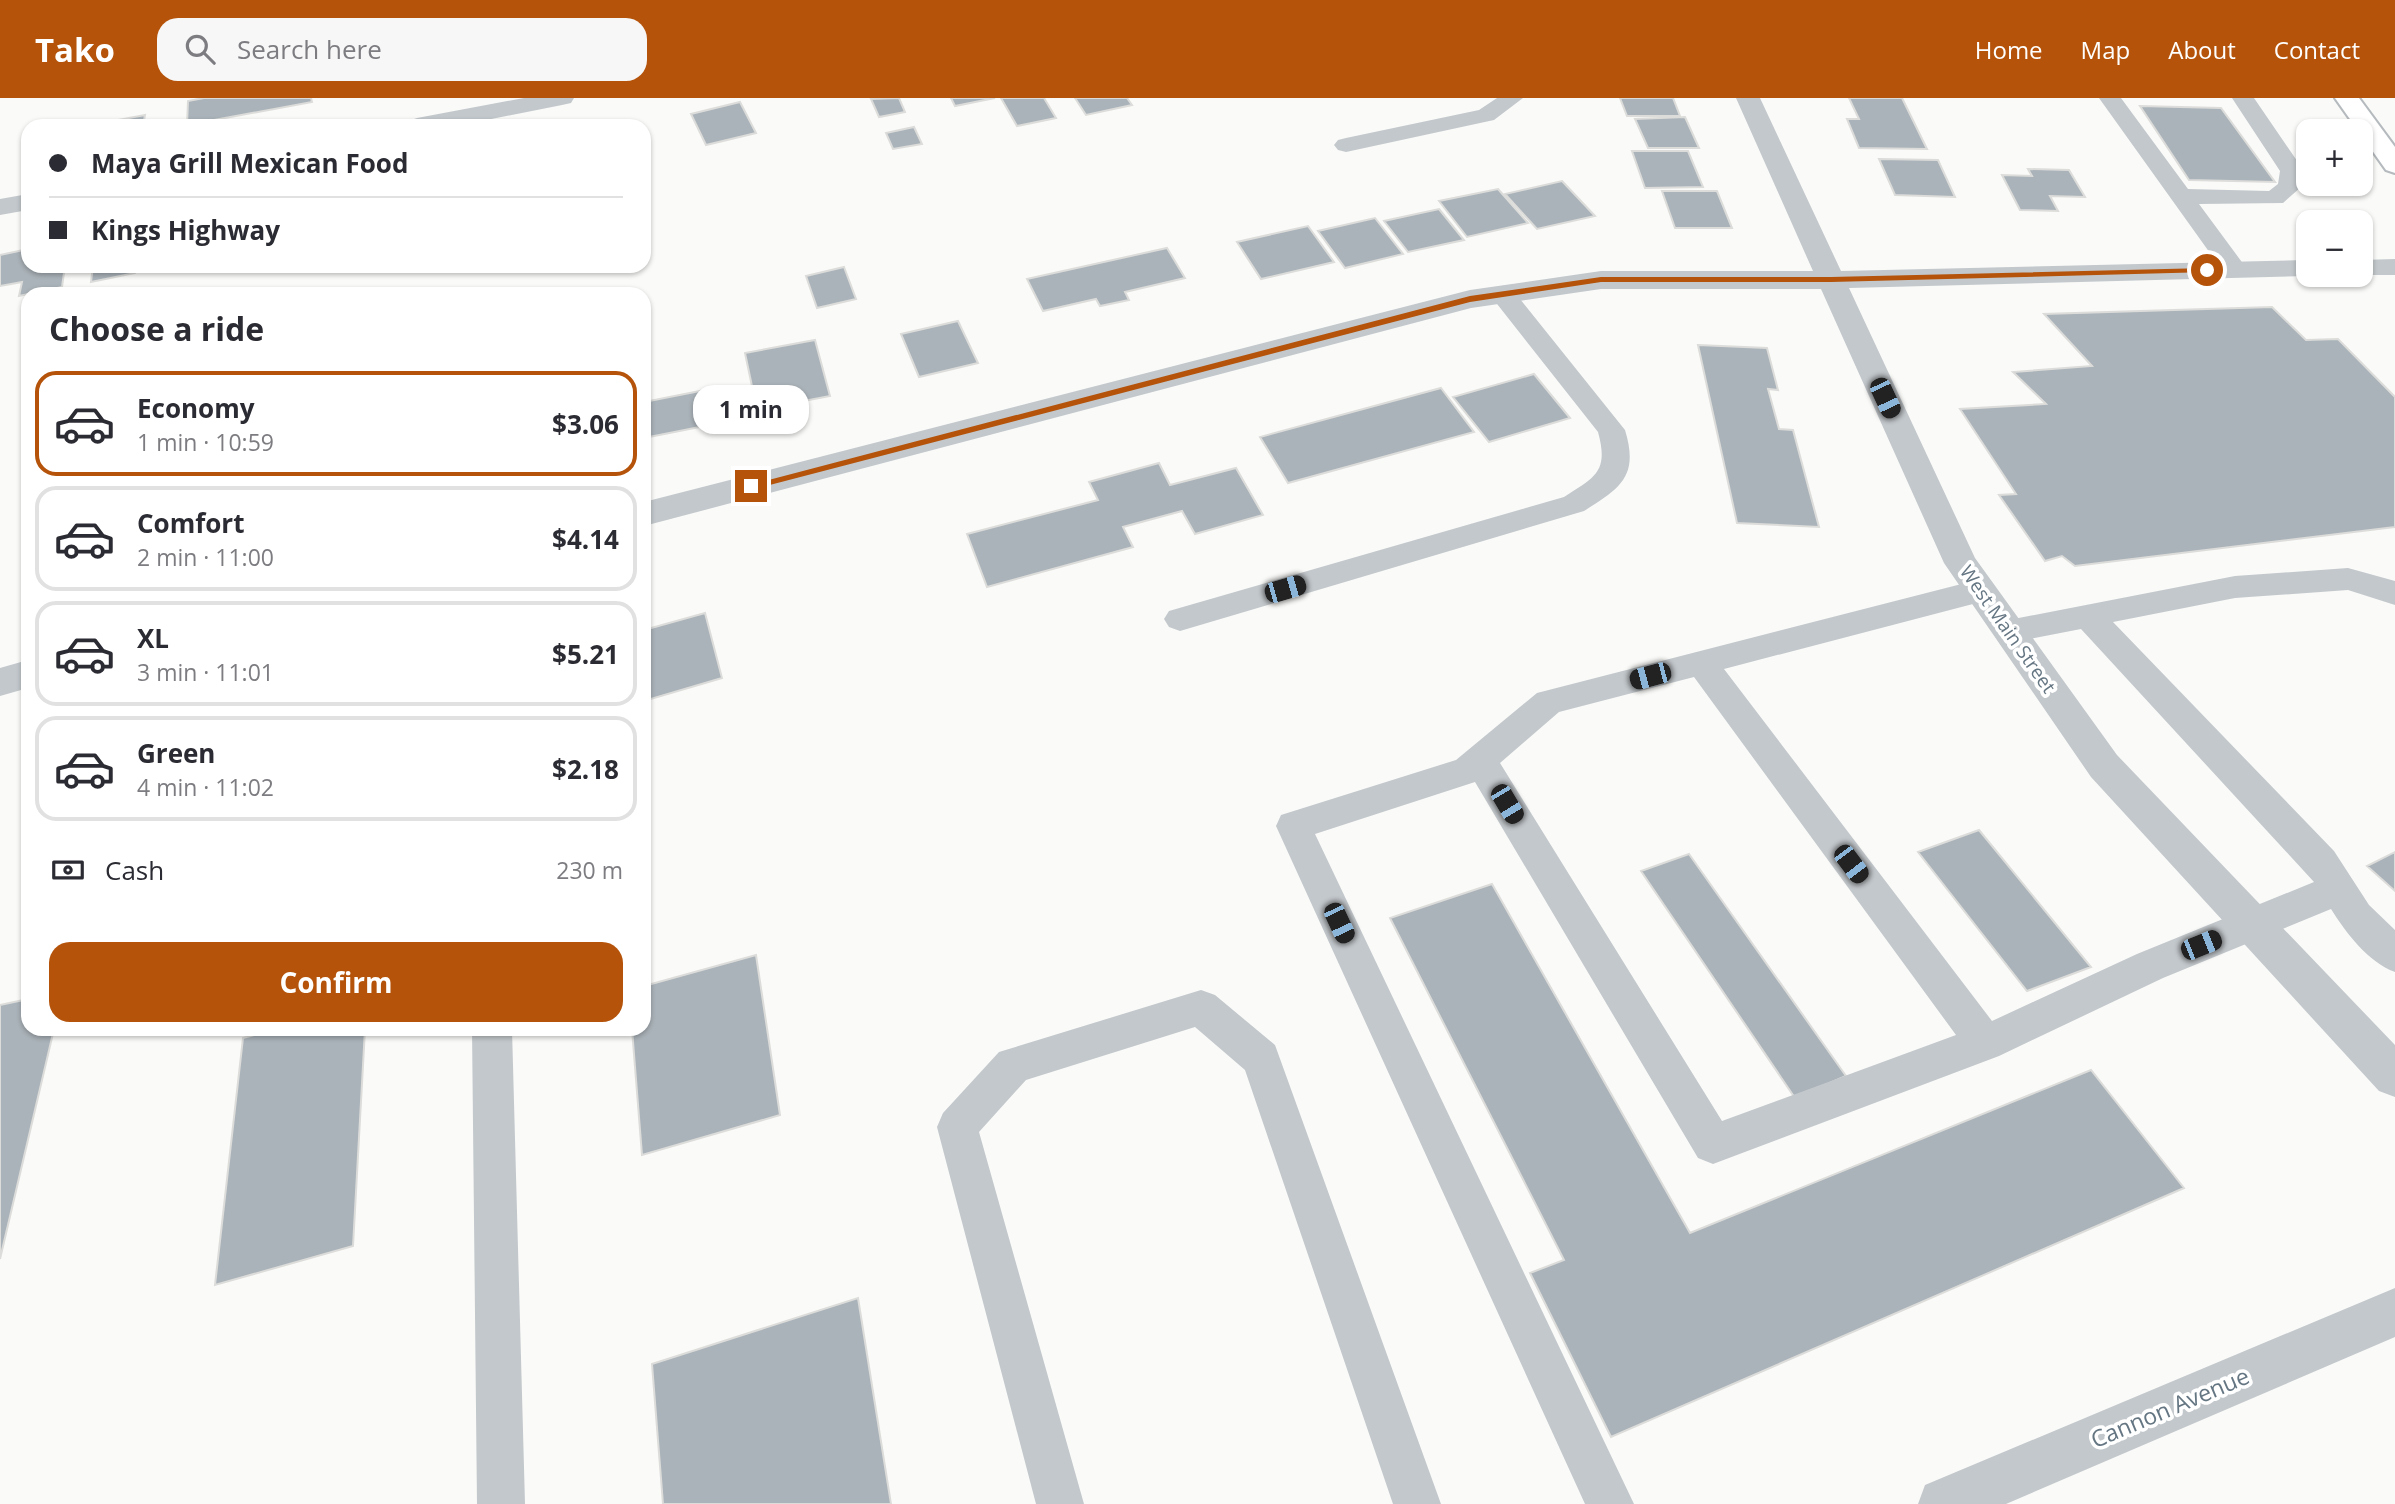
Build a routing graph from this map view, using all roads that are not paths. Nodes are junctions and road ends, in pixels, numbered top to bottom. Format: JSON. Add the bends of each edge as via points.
{"nodes":[{"id":1,"x":562,"y":98,"type":"edge"},
{"id":2,"x":1512,"y":98,"type":"edge"},
{"id":3,"x":1748,"y":98,"type":"edge"},
{"id":4,"x":2110,"y":98,"type":"edge"},
{"id":5,"x":2243,"y":98,"type":"edge"},
{"id":6,"x":2347,"y":98,"type":"edge"},
{"id":7,"x":453,"y":119,"type":"edge"},
{"id":8,"x":1346,"y":145,"type":"dead end"},
{"id":9,"x":2395,"y":165,"type":"edge"},
{"id":10,"x":2181,"y":197,"type":"junction"},
{"id":11,"x":21,"y":203,"type":"edge"},
{"id":12,"x":0,"y":207,"type":"edge"},
{"id":13,"x":2395,"y":267,"type":"edge"},
{"id":14,"x":2296,"y":268,"type":"edge"},
{"id":15,"x":2373,"y":268,"type":"edge"},
{"id":16,"x":2234,"y":269,"type":"junction"},
{"id":17,"x":1831,"y":280,"type":"junction"},
{"id":18,"x":1503,"y":295,"type":"junction"},
{"id":19,"x":651,"y":512,"type":"edge"},
{"id":20,"x":1981,"y":591,"type":"junction"},
{"id":21,"x":2395,"y":593,"type":"edge"},
{"id":22,"x":2088,"y":616,"type":"junction"},
{"id":23,"x":1180,"y":620,"type":"dead end"},
{"id":24,"x":2008,"y":631,"type":"junction"},
{"id":25,"x":1701,"y":663,"type":"junction"},
{"id":26,"x":21,"y":676,"type":"edge"},
{"id":27,"x":0,"y":682,"type":"edge"},
{"id":28,"x":1479,"y":759,"type":"junction"},
{"id":29,"x":2338,"y":889,"type":"junction"},
{"id":30,"x":2252,"y":924,"type":"junction"},
{"id":31,"x":2395,"y":955,"type":"edge"},
{"id":32,"x":492,"y":1036,"type":"edge"},
{"id":33,"x":1985,"y":1043,"type":"junction"},
{"id":34,"x":2395,"y":1076,"type":"edge"},
{"id":35,"x":2395,"y":1312,"type":"edge"},
{"id":36,"x":501,"y":1504,"type":"edge"},
{"id":37,"x":1060,"y":1504,"type":"edge"},
{"id":38,"x":1417,"y":1504,"type":"edge"},
{"id":39,"x":1610,"y":1504,"type":"edge"},
{"id":40,"x":1944,"y":1504,"type":"edge"}],
"edges":[{"from":1,"to":7,"type":"street"},
{"from":2,"to":8,"type":"lane","via":[[1486,115]]},
{"from":3,"to":17,"type":"street","name":"West Main Street"},
{"from":4,"to":10,"type":"lane"},
{"from":5,"to":10,"type":"lane","via":[[2292,171],[2289,187],[2274,198]]},
{"from":6,"to":9,"type":"main road"},
{"from":10,"to":16,"type":"lane"},
{"from":11,"to":12,"type":"street"},
{"from":13,"to":15,"type":"street"},
{"from":14,"to":16,"type":"street"},
{"from":16,"to":17,"type":"street"},
{"from":17,"to":18,"type":"street","via":[[1601,280]]},
{"from":17,"to":20,"type":"street","name":"West Main Street","via":[[1961,563]]},
{"from":18,"to":19,"type":"street","via":[[1470,299]]},
{"from":18,"to":23,"type":"lane","via":[[1611,430],[1619,454],[1617,468],[1602,486],[1574,504]]},
{"from":20,"to":24,"type":"street","name":"West Main Street"},
{"from":20,"to":25,"type":"lane"},
{"from":21,"to":22,"type":"lane","via":[[2348,579],[2235,587]]},
{"from":22,"to":24,"type":"lane"},
{"from":22,"to":29,"type":"lane","via":[[2321,862]]},
{"from":24,"to":30,"type":"street","name":"West Main Street","via":[[2104,766]]},
{"from":25,"to":28,"type":"lane","via":[[1549,702]]},
{"from":25,"to":33,"type":"lane"},
{"from":26,"to":27,"type":"street"},
{"from":28,"to":33,"type":"lane","via":[[1713,1144]]},
{"from":28,"to":39,"type":"lane","via":[[1468,770],[1294,826]]},
{"from":29,"to":30,"type":"lane"},
{"from":29,"to":31,"type":"lane","via":[[2356,917]]},
{"from":30,"to":33,"type":"lane"},
{"from":30,"to":34,"type":"street","name":"West Main Street"},
{"from":32,"to":36,"type":"lane"},
{"from":35,"to":40,"type":"street","name":"Cannon Avenue"},
{"from":37,"to":38,"type":"lane","via":[[957,1127],[1013,1065],[1200,1008],[1261,1058]]}]}
